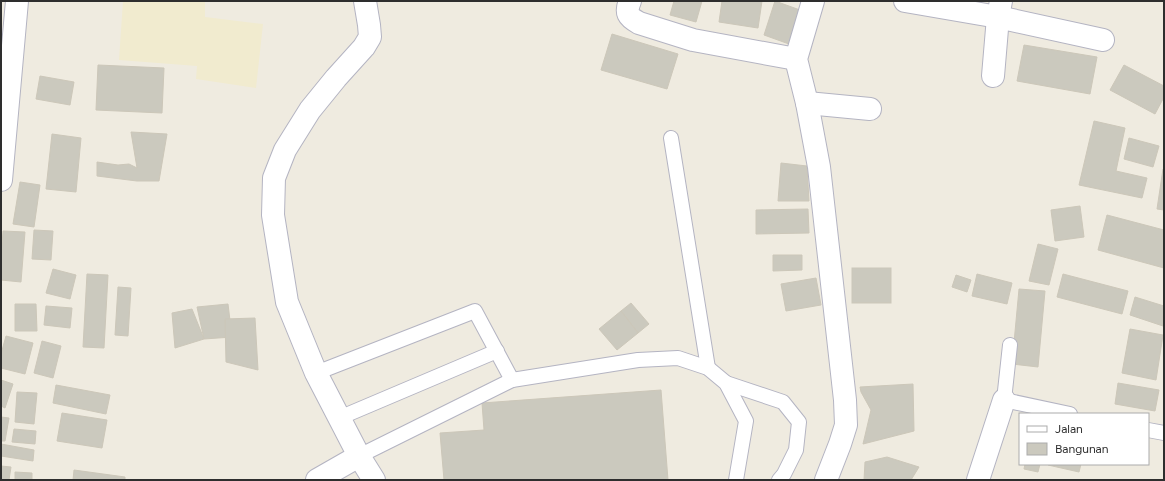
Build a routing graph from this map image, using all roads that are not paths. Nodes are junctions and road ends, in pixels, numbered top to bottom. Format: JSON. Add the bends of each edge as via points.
{"nodes":[{"id":1,"x":17,"y":1,"type":"edge"},
{"id":2,"x":365,"y":1,"type":"edge"},
{"id":3,"x":630,"y":1,"type":"edge"},
{"id":4,"x":813,"y":1,"type":"edge"},
{"id":5,"x":905,"y":1,"type":"edge"},
{"id":6,"x":1000,"y":9,"type":"edge"},
{"id":7,"x":1103,"y":40,"type":"dead end"},
{"id":8,"x":796,"y":59,"type":"junction"},
{"id":9,"x":992,"y":76,"type":"dead end"},
{"id":10,"x":807,"y":103,"type":"junction"},
{"id":11,"x":870,"y":109,"type":"dead end"},
{"id":12,"x":671,"y":138,"type":"dead end"},
{"id":13,"x":1,"y":180,"type":"edge"},
{"id":14,"x":1010,"y":345,"type":"dead end"},
{"id":15,"x":497,"y":350,"type":"junction"},
{"id":16,"x":708,"y":368,"type":"junction"},
{"id":17,"x":316,"y":373,"type":"junction"},
{"id":18,"x":512,"y":380,"type":"junction"},
{"id":19,"x":726,"y":383,"type":"junction"},
{"id":20,"x":1004,"y":400,"type":"junction"},
{"id":21,"x":1065,"y":413,"type":"edge"},
{"id":22,"x":339,"y":418,"type":"junction"},
{"id":23,"x":1149,"y":430,"type":"edge"},
{"id":24,"x":1164,"y":433,"type":"edge"},
{"id":25,"x":359,"y":456,"type":"junction"},
{"id":26,"x":317,"y":480,"type":"edge"},
{"id":27,"x":374,"y":480,"type":"edge"},
{"id":28,"x":736,"y":480,"type":"edge"},
{"id":29,"x":779,"y":480,"type":"edge"},
{"id":30,"x":826,"y":480,"type":"edge"},
{"id":31,"x":978,"y":480,"type":"edge"}],
"edges":[{"from":1,"to":13,"type":"street"},
{"from":2,"to":17,"type":"street","via":[[370,37],[310,110],[285,150],[274,178],[273,215],[288,302]]},
{"from":3,"to":8,"type":"street","via":[[628,14],[639,23],[693,40]]},
{"from":4,"to":8,"type":"street"},
{"from":5,"to":6,"type":"street"},
{"from":6,"to":7,"type":"street"},
{"from":6,"to":9,"type":"street"},
{"from":8,"to":10,"type":"street"},
{"from":10,"to":11,"type":"street"},
{"from":10,"to":30,"type":"street","via":[[819,167],[845,400],[846,425]]},
{"from":12,"to":16,"type":"lane"},
{"from":14,"to":20,"type":"lane"},
{"from":15,"to":17,"type":"lane","via":[[475,311]]},
{"from":15,"to":18,"type":"lane"},
{"from":15,"to":22,"type":"lane"},
{"from":16,"to":18,"type":"lane","via":[[678,358],[654,359]]},
{"from":16,"to":19,"type":"lane"},
{"from":17,"to":22,"type":"street"},
{"from":18,"to":25,"type":"lane"},
{"from":19,"to":28,"type":"lane","via":[[746,421]]},
{"from":19,"to":29,"type":"lane","via":[[783,402],[799,422],[796,450]]},
{"from":20,"to":21,"type":"lane"},
{"from":20,"to":31,"type":"street"},
{"from":22,"to":25,"type":"street"},
{"from":23,"to":24,"type":"lane"},
{"from":25,"to":26,"type":"street"},
{"from":25,"to":27,"type":"street"}]}
